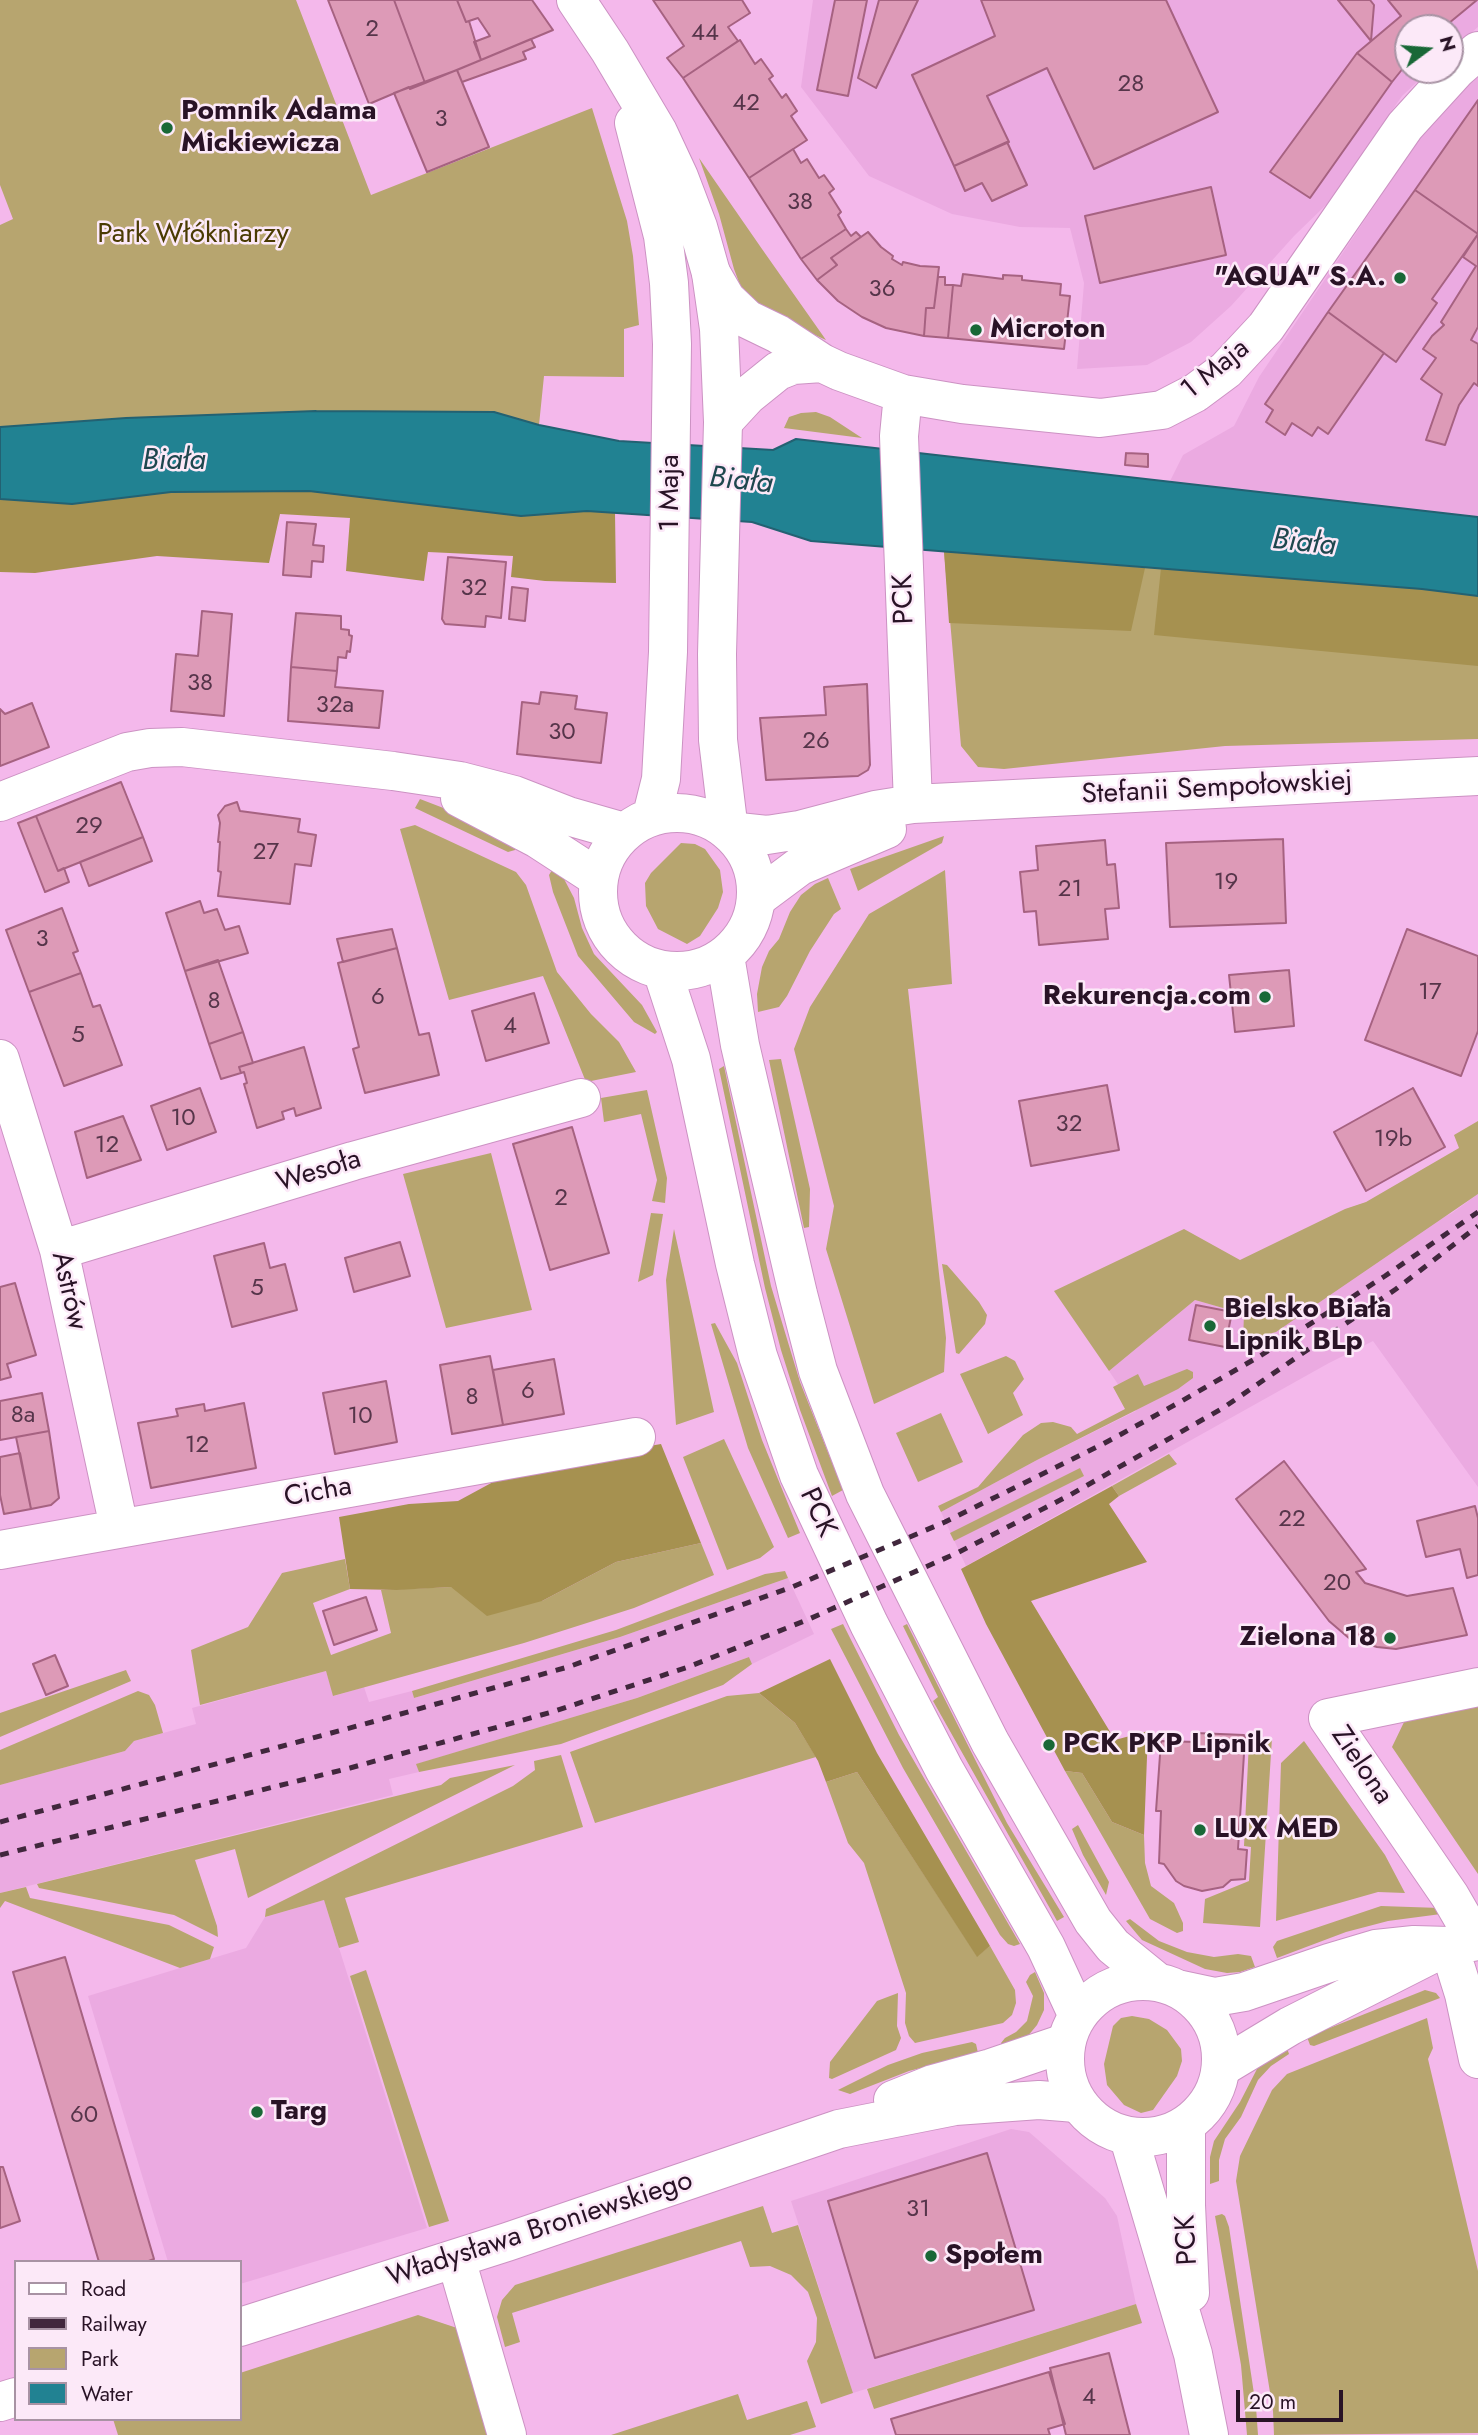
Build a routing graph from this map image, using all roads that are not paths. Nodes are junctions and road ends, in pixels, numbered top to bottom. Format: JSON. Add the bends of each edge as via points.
{"nodes":[{"id":1,"x":576,"y":0,"type":"edge"},
{"id":2,"x":610,"y":51,"type":"junction"},
{"id":3,"x":1478,"y":51,"type":"edge"},
{"id":4,"x":711,"y":273,"type":"junction"},
{"id":5,"x":822,"y":363,"type":"junction"},
{"id":6,"x":903,"y":394,"type":"junction"},
{"id":7,"x":723,"y":422,"type":"junction"},
{"id":8,"x":393,"y":771,"type":"junction"},
{"id":9,"x":1478,"y":776,"type":"edge"},
{"id":10,"x":0,"y":802,"type":"edge"},
{"id":11,"x":956,"y":802,"type":"junction"},
{"id":12,"x":913,"y":804,"type":"junction"},
{"id":13,"x":638,"y":824,"type":"junction"},
{"id":14,"x":729,"y":831,"type":"junction"},
{"id":15,"x":598,"y":878,"type":"junction"},
{"id":16,"x":757,"y":898,"type":"junction"},
{"id":17,"x":725,"y":956,"type":"junction"},
{"id":18,"x":662,"y":970,"type":"junction"},
{"id":19,"x":0,"y":1059,"type":"edge"},
{"id":20,"x":581,"y":1098,"type":"dead end"},
{"id":21,"x":59,"y":1250,"type":"junction"},
{"id":22,"x":636,"y":1437,"type":"dead end"},
{"id":23,"x":119,"y":1527,"type":"junction"},
{"id":24,"x":0,"y":1550,"type":"edge"},
{"id":25,"x":1478,"y":1687,"type":"edge"},
{"id":26,"x":1468,"y":1942,"type":"edge"},
{"id":27,"x":1169,"y":1986,"type":"junction"},
{"id":28,"x":1071,"y":2029,"type":"junction"},
{"id":29,"x":1478,"y":2059,"type":"edge"},
{"id":30,"x":1222,"y":2067,"type":"junction"},
{"id":31,"x":1076,"y":2104,"type":"junction"},
{"id":32,"x":1186,"y":2126,"type":"junction"},
{"id":33,"x":839,"y":2129,"type":"junction"},
{"id":34,"x":1129,"y":2138,"type":"junction"},
{"id":35,"x":456,"y":2259,"type":"junction"},
{"id":36,"x":242,"y":2326,"type":"edge"},
{"id":37,"x":1193,"y":2354,"type":"junction"},
{"id":38,"x":507,"y":2435,"type":"edge"},
{"id":39,"x":1209,"y":2435,"type":"edge"}],
"edges":[{"from":1,"to":2,"type":"street","name":"1 Maja"},
{"from":2,"to":4,"type":"street","name":"1 Maja","via":[[679,177]]},
{"from":2,"to":13,"type":"street","name":"1 Maja","via":[[663,236],[672,344],[671,563],[661,779]]},
{"from":3,"to":6,"type":"street","name":"1 Maja","via":[[1405,126],[1266,327],[1226,370],[1195,393],[1161,410],[1100,418]]},
{"from":4,"to":5,"type":"street","name":"1 Maja","via":[[726,299],[747,319]]},
{"from":4,"to":7,"type":"street","name":"1 Maja"},
{"from":5,"to":6,"type":"street","name":"1 Maja"},
{"from":5,"to":7,"type":"street","name":"1 Maja","via":[[778,370]]},
{"from":6,"to":12,"type":"street","name":"PCK","via":[[899,436]]},
{"from":7,"to":14,"type":"street","name":"1 Maja","via":[[718,740]]},
{"from":8,"to":10,"type":"street","via":[[182,747],[150,748],[127,752]]},
{"from":8,"to":13,"type":"street","via":[[460,781],[568,816]]},
{"from":8,"to":15,"type":"street","via":[[497,816]]},
{"from":9,"to":11,"type":"street","name":"Stefanii Sempołowskiej"},
{"from":11,"to":12,"type":"street","name":"Stefanii Sempołowskiej"},
{"from":11,"to":16,"type":"street","name":"Stefanii Sempołowskiej","via":[[800,866]]},
{"from":12,"to":14,"type":"street","name":"Stefanii Sempołowskiej","via":[[767,835]]},
{"from":13,"to":14,"type":"street","via":[[684,812]]},
{"from":13,"to":15,"type":"street","via":[[607,853]]},
{"from":14,"to":16,"type":"street","via":[[754,870]]},
{"from":15,"to":18,"type":"street","via":[[599,909],[612,937],[634,959]]},
{"from":16,"to":17,"type":"street","via":[[741,940]]},
{"from":17,"to":18,"type":"street","via":[[695,970]]},
{"from":17,"to":27,"type":"street","name":"PCK","via":[[740,1045],[818,1371],[865,1493],[990,1742],[1093,1921],[1113,1947]]},
{"from":18,"to":28,"type":"street","name":"PCK","via":[[691,1059],[758,1356],[799,1475],[944,1769],[1046,1947]]},
{"from":19,"to":21,"type":"street","name":"Astrów"},
{"from":20,"to":21,"type":"street","name":"Wesoła"},
{"from":21,"to":23,"type":"street","name":"Astrów"},
{"from":22,"to":23,"type":"street","name":"Cicha"},
{"from":23,"to":24,"type":"street","name":"Cicha"},
{"from":25,"to":26,"type":"street","name":"Zielona","via":[[1328,1718],[1450,1896]]},
{"from":26,"to":27,"type":"street","via":[[1376,1949],[1215,1997]]},
{"from":26,"to":29,"type":"street","via":[[1464,1994]]},
{"from":26,"to":30,"type":"street","via":[[1290,2026]]},
{"from":27,"to":28,"type":"street","via":[[1126,1982],[1098,1993]]},
{"from":27,"to":30,"type":"street","via":[[1203,2008],[1217,2032]]},
{"from":28,"to":31,"type":"street","via":[[1065,2074]]},
{"from":28,"to":33,"type":"street","name":"Władysława Broniewskiego","via":[[991,2068],[895,2098]]},
{"from":30,"to":32,"type":"street","via":[[1210,2101]]},
{"from":31,"to":33,"type":"street","name":"Władysława Broniewskiego","via":[[1039,2100],[955,2106]]},
{"from":31,"to":34,"type":"street","via":[[1099,2126]]},
{"from":32,"to":34,"type":"street","via":[[1159,2137]]},
{"from":32,"to":37,"type":"street","name":"PCK"},
{"from":33,"to":35,"type":"street","name":"Władysława Broniewskiego"},
{"from":34,"to":37,"type":"street","name":"PCK"},
{"from":35,"to":36,"type":"street","name":"Władysława Broniewskiego"},
{"from":35,"to":38,"type":"street"},
{"from":37,"to":39,"type":"street","name":"PCK"}]}
